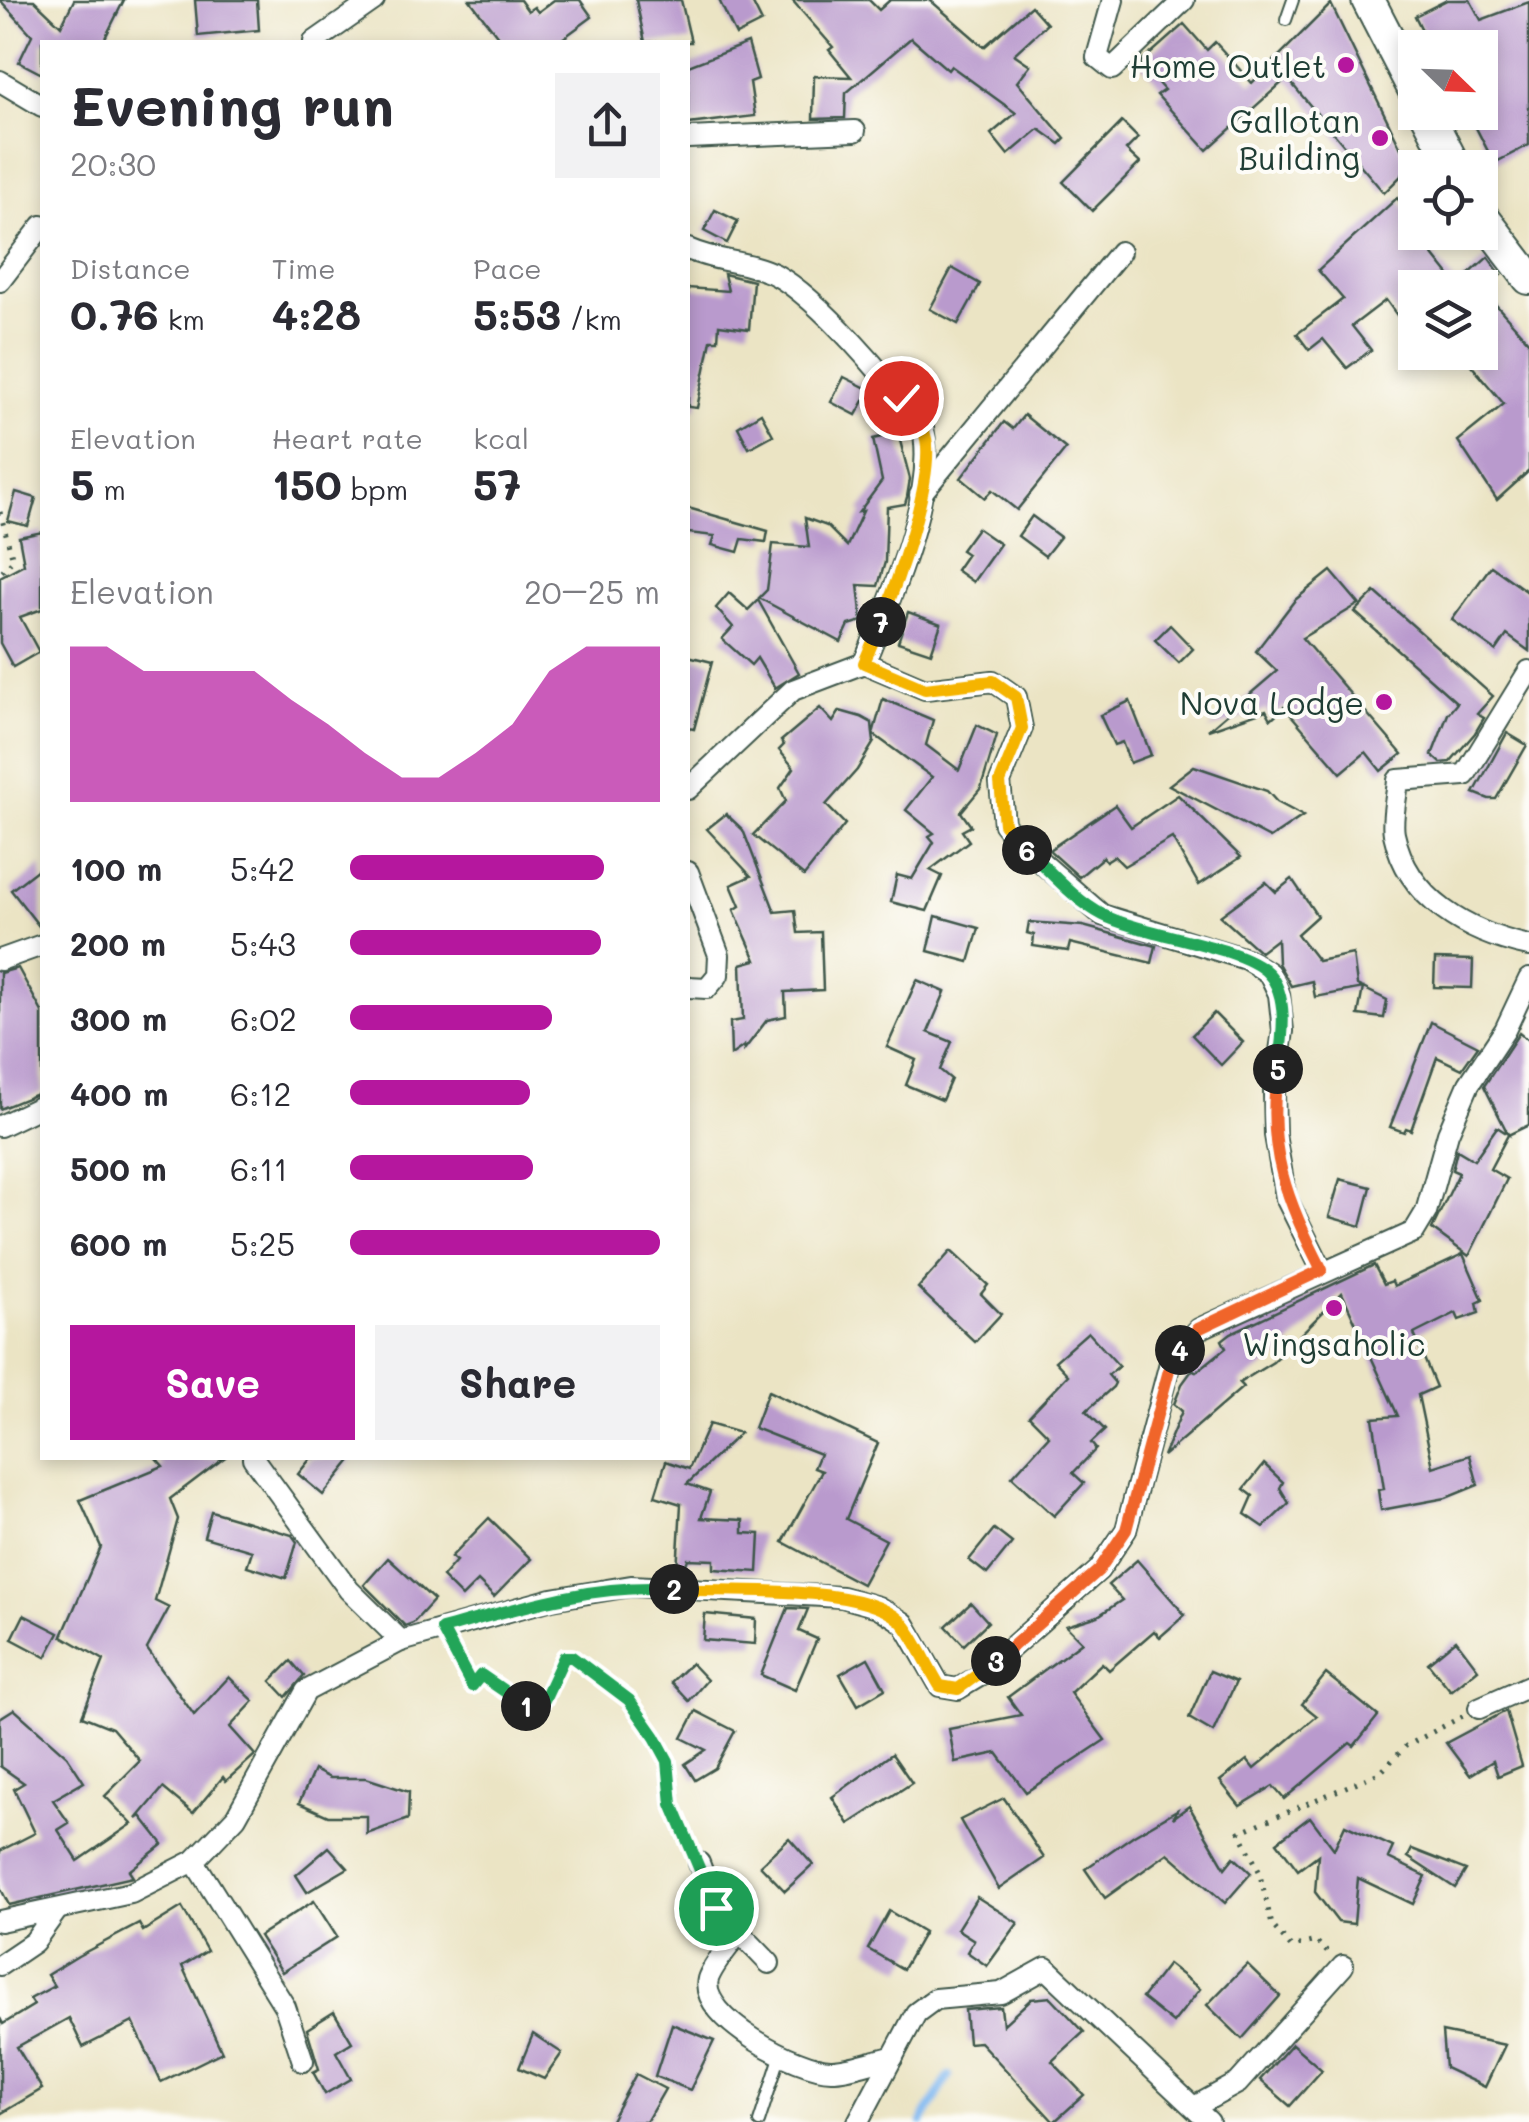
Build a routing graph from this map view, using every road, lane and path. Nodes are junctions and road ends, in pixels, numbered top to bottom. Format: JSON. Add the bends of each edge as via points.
{"nodes":[{"id":1,"x":374,"y":0,"type":"edge"},
{"id":2,"x":1112,"y":0,"type":"edge"},
{"id":3,"x":1184,"y":0,"type":"edge"},
{"id":4,"x":1292,"y":0,"type":"edge"},
{"id":5,"x":1368,"y":0,"type":"edge"},
{"id":6,"x":1286,"y":20,"type":"dead end"},
{"id":7,"x":317,"y":40,"type":"edge"},
{"id":8,"x":1398,"y":59,"type":"edge"},
{"id":9,"x":0,"y":81,"type":"edge"},
{"id":10,"x":40,"y":105,"type":"edge"},
{"id":11,"x":856,"y":131,"type":"dead end"},
{"id":12,"x":690,"y":138,"type":"edge"},
{"id":13,"x":40,"y":229,"type":"edge"},
{"id":14,"x":1498,"y":238,"type":"edge"},
{"id":15,"x":690,"y":249,"type":"edge"},
{"id":16,"x":1120,"y":252,"type":"dead end"},
{"id":17,"x":1529,"y":278,"type":"edge"},
{"id":18,"x":0,"y":281,"type":"edge"},
{"id":19,"x":919,"y":496,"type":"junction"},
{"id":20,"x":0,"y":512,"type":"edge"},
{"id":21,"x":0,"y":573,"type":"edge"},
{"id":22,"x":864,"y":663,"type":"junction"},
{"id":23,"x":1529,"y":671,"type":"edge"},
{"id":24,"x":690,"y":787,"type":"edge"},
{"id":25,"x":690,"y":877,"type":"edge"},
{"id":26,"x":40,"y":946,"type":"edge"},
{"id":27,"x":1529,"y":946,"type":"edge"},
{"id":28,"x":0,"y":960,"type":"edge"},
{"id":29,"x":1529,"y":979,"type":"edge"},
{"id":30,"x":690,"y":987,"type":"edge"},
{"id":31,"x":40,"y":1107,"type":"edge"},
{"id":32,"x":0,"y":1126,"type":"edge"},
{"id":33,"x":1322,"y":1270,"type":"junction"},
{"id":34,"x":253,"y":1460,"type":"edge"},
{"id":35,"x":442,"y":1629,"type":"junction"},
{"id":36,"x":401,"y":1641,"type":"junction"},
{"id":37,"x":1529,"y":1686,"type":"edge"},
{"id":38,"x":1479,"y":1708,"type":"joint"},
{"id":39,"x":194,"y":1862,"type":"junction"},
{"id":40,"x":699,"y":1863,"type":"joint"},
{"id":41,"x":57,"y":1910,"type":"junction"},
{"id":42,"x":0,"y":1920,"type":"edge"},
{"id":43,"x":738,"y":1933,"type":"junction"},
{"id":44,"x":769,"y":1963,"type":"dead end"},
{"id":45,"x":0,"y":1964,"type":"edge"},
{"id":46,"x":1342,"y":1966,"type":"joint"},
{"id":47,"x":782,"y":2054,"type":"junction"},
{"id":48,"x":893,"y":2057,"type":"junction"},
{"id":49,"x":303,"y":2061,"type":"dead end"},
{"id":50,"x":1202,"y":2114,"type":"edge"},
{"id":51,"x":759,"y":2122,"type":"edge"},
{"id":52,"x":858,"y":2122,"type":"edge"}],
"edges":[{"from":1,"to":7,"type":"street"},
{"from":2,"to":3,"type":"street","via":[[1096,57],[1112,69]]},
{"from":4,"to":6,"type":"lane"},
{"from":5,"to":8,"type":"main road"},
{"from":9,"to":10,"type":"street"},
{"from":11,"to":12,"type":"street"},
{"from":13,"to":18,"type":"street"},
{"from":14,"to":17,"type":"main road"},
{"from":15,"to":19,"type":"street","via":[[775,275],[888,384],[922,424],[928,446]]},
{"from":16,"to":19,"type":"street"},
{"from":19,"to":22,"type":"street","via":[[892,595]]},
{"from":20,"to":21,"type":"path","via":[[13,560]]},
{"from":22,"to":24,"type":"street","via":[[793,690]]},
{"from":22,"to":33,"type":"street","via":[[925,689],[993,681],[1016,697],[1022,728],[1000,782],[1004,824],[1018,842],[1102,914],[1246,959],[1269,973],[1284,1031],[1274,1092],[1286,1198]]},
{"from":23,"to":27,"type":"street","via":[[1465,776],[1398,780],[1393,830],[1404,864],[1451,919]]},
{"from":25,"to":30,"type":"street","via":[[719,955],[718,975],[706,988]]},
{"from":26,"to":28,"type":"street"},
{"from":29,"to":33,"type":"street","via":[[1469,1084],[1414,1232],[1374,1254]]},
{"from":31,"to":32,"type":"street"},
{"from":33,"to":35,"type":"street","via":[[1198,1329],[1172,1359],[1126,1530],[1099,1570],[958,1689],[940,1686],[904,1623],[842,1597],[631,1586]]},
{"from":34,"to":36,"type":"street","via":[[350,1590]]},
{"from":35,"to":36,"type":"street"},
{"from":35,"to":40,"type":"path","via":[[472,1686],[481,1675],[522,1707],[544,1700],[564,1657],[629,1700],[668,1761],[672,1804]]},
{"from":36,"to":39,"type":"street","via":[[306,1691],[236,1817]]},
{"from":37,"to":38,"type":"street"},
{"from":38,"to":46,"type":"path","via":[[1406,1746],[1381,1772],[1240,1832],[1272,1925],[1291,1947],[1316,1941]]},
{"from":39,"to":41,"type":"street","via":[[131,1894]]},
{"from":39,"to":49,"type":"street","via":[[285,2007]]},
{"from":40,"to":43,"type":"street","via":[[716,1908]]},
{"from":41,"to":42,"type":"street"},
{"from":41,"to":45,"type":"street","via":[[34,1942]]},
{"from":43,"to":44,"type":"street"},
{"from":43,"to":47,"type":"street","via":[[708,1980],[710,2002],[720,2017]]},
{"from":46,"to":50,"type":"street"},
{"from":47,"to":48,"type":"street","via":[[831,2070]]},
{"from":47,"to":51,"type":"lane"},
{"from":48,"to":50,"type":"street","via":[[916,2014],[935,2000],[1001,1992],[1046,1968]]},
{"from":48,"to":52,"type":"street"}]}
